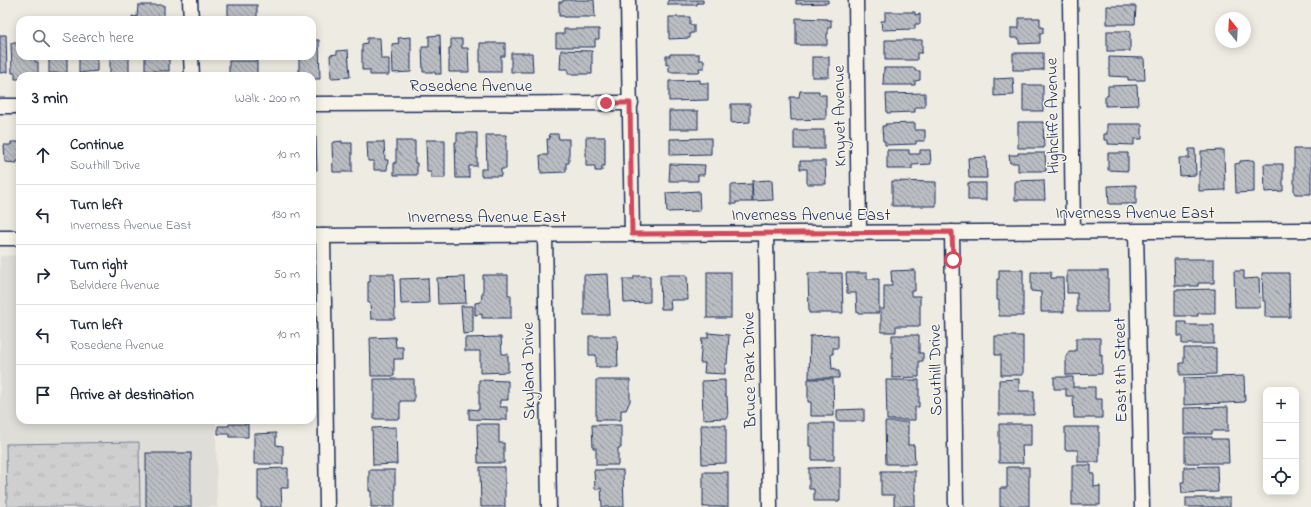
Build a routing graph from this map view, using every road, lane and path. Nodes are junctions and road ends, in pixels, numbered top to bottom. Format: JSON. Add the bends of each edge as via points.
{"nodes":[{"id":1,"x":190,"y":0,"type":"edge"},
{"id":2,"x":628,"y":0,"type":"edge"},
{"id":3,"x":856,"y":0,"type":"edge"},
{"id":4,"x":1070,"y":0,"type":"edge"},
{"id":5,"x":191,"y":16,"type":"edge"},
{"id":6,"x":191,"y":60,"type":"edge"},
{"id":7,"x":192,"y":72,"type":"edge"},
{"id":8,"x":630,"y":103,"type":"junction"},
{"id":9,"x":316,"y":104,"type":"edge"},
{"id":10,"x":0,"y":106,"type":"edge"},
{"id":11,"x":16,"y":106,"type":"edge"},
{"id":12,"x":1311,"y":230,"type":"edge"},
{"id":13,"x":859,"y":232,"type":"junction"},
{"id":14,"x":952,"y":232,"type":"junction"},
{"id":15,"x":1073,"y":232,"type":"junction"},
{"id":16,"x":1136,"y":232,"type":"junction"},
{"id":17,"x":766,"y":233,"type":"junction"},
{"id":18,"x":545,"y":234,"type":"junction"},
{"id":19,"x":632,"y":234,"type":"junction"},
{"id":20,"x":318,"y":236,"type":"edge"},
{"id":21,"x":0,"y":238,"type":"edge"},
{"id":22,"x":16,"y":238,"type":"edge"},
{"id":23,"x":328,"y":507,"type":"edge"},
{"id":24,"x":549,"y":507,"type":"edge"},
{"id":25,"x":770,"y":507,"type":"edge"},
{"id":26,"x":956,"y":507,"type":"edge"},
{"id":27,"x":1142,"y":507,"type":"edge"}],
"edges":[{"from":1,"to":5,"type":"street"},
{"from":2,"to":8,"type":"street"},
{"from":3,"to":13,"type":"street","name":"Knyvet Avenue"},
{"from":4,"to":15,"type":"street","name":"Highcliffe Avenue"},
{"from":6,"to":7,"type":"street"},
{"from":8,"to":9,"type":"street","name":"Rosedene Avenue"},
{"from":8,"to":19,"type":"street"},
{"from":10,"to":11,"type":"street"},
{"from":12,"to":16,"type":"street","name":"Inverness Avenue East"},
{"from":13,"to":14,"type":"street","name":"Inverness Avenue East"},
{"from":13,"to":17,"type":"street","name":"Inverness Avenue East"},
{"from":14,"to":15,"type":"street","name":"Inverness Avenue East"},
{"from":14,"to":26,"type":"street","name":"Southill Drive"},
{"from":15,"to":16,"type":"street","name":"Inverness Avenue East"},
{"from":16,"to":27,"type":"street","name":"East 8th Street"},
{"from":17,"to":19,"type":"street","name":"Inverness Avenue East"},
{"from":17,"to":25,"type":"street","name":"Bruce Park Drive"},
{"from":18,"to":19,"type":"street","name":"Inverness Avenue East"},
{"from":18,"to":20,"type":"street","name":"Inverness Avenue East"},
{"from":18,"to":24,"type":"street","name":"Skyland Drive"},
{"from":20,"to":23,"type":"street"},
{"from":21,"to":22,"type":"street"}]}
